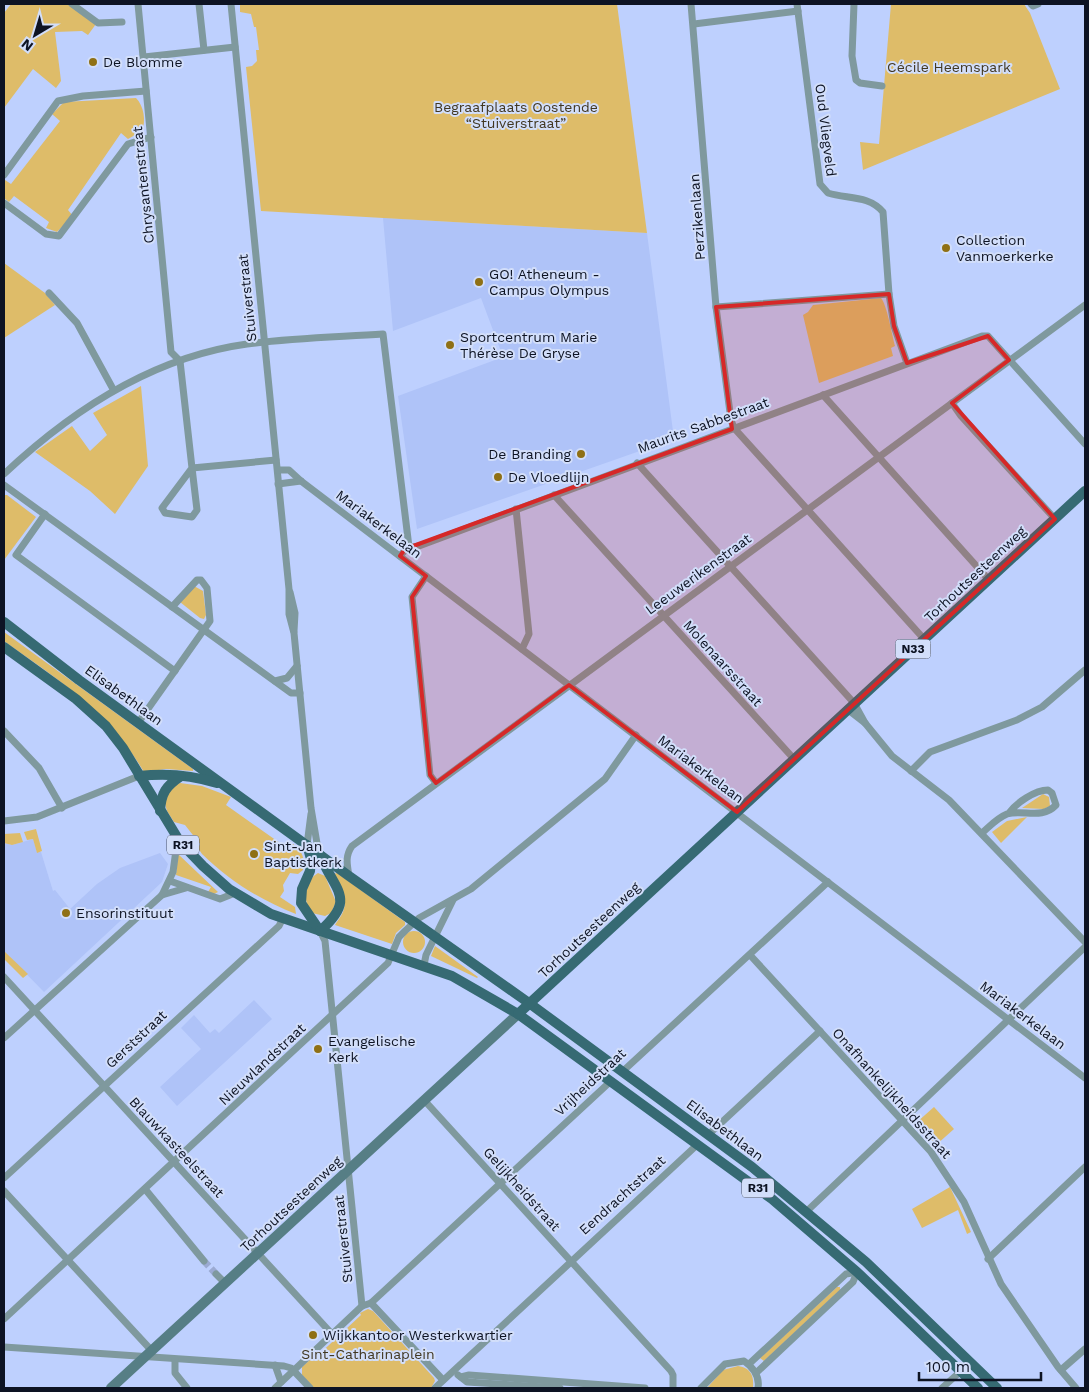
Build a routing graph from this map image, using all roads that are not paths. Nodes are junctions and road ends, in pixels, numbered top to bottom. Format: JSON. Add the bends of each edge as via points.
{"nodes":[{"id":1,"x":72,"y":4,"type":"edge"},
{"id":2,"x":138,"y":4,"type":"edge"},
{"id":3,"x":199,"y":4,"type":"edge"},
{"id":4,"x":231,"y":4,"type":"edge"},
{"id":5,"x":691,"y":4,"type":"edge"},
{"id":6,"x":854,"y":4,"type":"edge"},
{"id":7,"x":1031,"y":4,"type":"edge"},
{"id":8,"x":1038,"y":4,"type":"edge"},
{"id":9,"x":798,"y":7,"type":"edge"},
{"id":10,"x":122,"y":22,"type":"dead end"},
{"id":11,"x":694,"y":24,"type":"junction"},
{"id":12,"x":235,"y":47,"type":"junction"},
{"id":13,"x":204,"y":50,"type":"junction"},
{"id":14,"x":144,"y":57,"type":"junction"},
{"id":15,"x":882,"y":86,"type":"dead end"},
{"id":16,"x":146,"y":91,"type":"junction"},
{"id":17,"x":151,"y":137,"type":"junction"},
{"id":18,"x":4,"y":175,"type":"edge"},
{"id":19,"x":4,"y":203,"type":"edge"},
{"id":20,"x":49,"y":293,"type":"dead end"},
{"id":21,"x":889,"y":294,"type":"junction"},
{"id":22,"x":1085,"y":305,"type":"edge"},
{"id":23,"x":716,"y":307,"type":"junction"},
{"id":24,"x":265,"y":343,"type":"junction"},
{"id":25,"x":1009,"y":360,"type":"junction"},
{"id":26,"x":180,"y":361,"type":"junction"},
{"id":27,"x":907,"y":363,"type":"junction"},
{"id":28,"x":114,"y":390,"type":"junction"},
{"id":29,"x":822,"y":395,"type":"junction"},
{"id":30,"x":952,"y":403,"type":"junction"},
{"id":31,"x":734,"y":428,"type":"junction"},
{"id":32,"x":1085,"y":444,"type":"edge"},
{"id":33,"x":879,"y":457,"type":"junction"},
{"id":34,"x":276,"y":460,"type":"junction"},
{"id":35,"x":637,"y":463,"type":"junction"},
{"id":36,"x":192,"y":468,"type":"junction"},
{"id":37,"x":278,"y":470,"type":"junction"},
{"id":38,"x":4,"y":474,"type":"edge"},
{"id":39,"x":301,"y":481,"type":"junction"},
{"id":40,"x":4,"y":484,"type":"edge"},
{"id":41,"x":278,"y":484,"type":"junction"},
{"id":42,"x":1085,"y":491,"type":"edge"},
{"id":43,"x":554,"y":495,"type":"junction"},
{"id":44,"x":516,"y":509,"type":"junction"},
{"id":45,"x":808,"y":510,"type":"junction"},
{"id":46,"x":45,"y":514,"type":"junction"},
{"id":47,"x":1055,"y":519,"type":"junction"},
{"id":48,"x":409,"y":547,"type":"junction"},
{"id":49,"x":400,"y":556,"type":"junction"},
{"id":50,"x":730,"y":566,"type":"junction"},
{"id":51,"x":426,"y":576,"type":"junction"},
{"id":52,"x":990,"y":580,"type":"junction"},
{"id":53,"x":172,"y":607,"type":"junction"},
{"id":54,"x":663,"y":616,"type":"junction"},
{"id":55,"x":4,"y":622,"type":"edge"},
{"id":56,"x":205,"y":630,"type":"junction"},
{"id":57,"x":924,"y":639,"type":"junction"},
{"id":58,"x":4,"y":647,"type":"edge"},
{"id":59,"x":522,"y":649,"type":"junction"},
{"id":60,"x":297,"y":666,"type":"junction"},
{"id":61,"x":1085,"y":670,"type":"edge"},
{"id":62,"x":175,"y":671,"type":"junction"},
{"id":63,"x":275,"y":681,"type":"junction"},
{"id":64,"x":569,"y":685,"type":"junction"},
{"id":65,"x":300,"y":693,"type":"junction"},
{"id":66,"x":851,"y":706,"type":"junction"},
{"id":67,"x":138,"y":723,"type":"junction"},
{"id":68,"x":4,"y":731,"type":"edge"},
{"id":69,"x":636,"y":735,"type":"junction"},
{"id":70,"x":794,"y":759,"type":"junction"},
{"id":71,"x":911,"y":771,"type":"junction"},
{"id":72,"x":139,"y":776,"type":"junction"},
{"id":73,"x":181,"y":776,"type":"junction"},
{"id":74,"x":436,"y":783,"type":"junction"},
{"id":75,"x":229,"y":788,"type":"junction"},
{"id":76,"x":62,"y":808,"type":"junction"},
{"id":77,"x":311,"y":808,"type":"junction"},
{"id":78,"x":160,"y":811,"type":"junction"},
{"id":79,"x":737,"y":812,"type":"junction"},
{"id":80,"x":1009,"y":813,"type":"junction"},
{"id":81,"x":4,"y":821,"type":"edge"},
{"id":82,"x":982,"y":833,"type":"junction"},
{"id":83,"x":180,"y":842,"type":"junction"},
{"id":84,"x":307,"y":845,"type":"junction"},
{"id":85,"x":320,"y":855,"type":"junction"},
{"id":86,"x":349,"y":876,"type":"junction"},
{"id":87,"x":170,"y":881,"type":"junction"},
{"id":88,"x":828,"y":882,"type":"junction"},
{"id":89,"x":186,"y":888,"type":"junction"},
{"id":90,"x":235,"y":893,"type":"junction"},
{"id":91,"x":162,"y":895,"type":"junction"},
{"id":92,"x":453,"y":900,"type":"junction"},
{"id":93,"x":283,"y":918,"type":"junction"},
{"id":94,"x":414,"y":922,"type":"junction"},
{"id":95,"x":320,"y":931,"type":"junction"},
{"id":96,"x":436,"y":938,"type":"junction"},
{"id":97,"x":1085,"y":942,"type":"edge"},
{"id":98,"x":1085,"y":947,"type":"edge"},
{"id":99,"x":392,"y":954,"type":"junction"},
{"id":100,"x":750,"y":955,"type":"junction"},
{"id":101,"x":424,"y":965,"type":"junction"},
{"id":102,"x":4,"y":977,"type":"edge"},
{"id":103,"x":529,"y":1003,"type":"junction"},
{"id":104,"x":34,"y":1010,"type":"junction"},
{"id":105,"x":518,"y":1014,"type":"junction"},
{"id":106,"x":332,"y":1016,"type":"junction"},
{"id":107,"x":1009,"y":1020,"type":"junction"},
{"id":108,"x":820,"y":1031,"type":"junction"},
{"id":109,"x":4,"y":1038,"type":"edge"},
{"id":110,"x":622,"y":1072,"type":"junction"},
{"id":111,"x":1085,"y":1078,"type":"edge"},
{"id":112,"x":612,"y":1081,"type":"junction"},
{"id":113,"x":103,"y":1086,"type":"junction"},
{"id":114,"x":424,"y":1100,"type":"junction"},
{"id":115,"x":902,"y":1120,"type":"junction"},
{"id":116,"x":708,"y":1135,"type":"junction"},
{"id":117,"x":698,"y":1144,"type":"junction"},
{"id":118,"x":174,"y":1162,"type":"junction"},
{"id":119,"x":1085,"y":1167,"type":"edge"},
{"id":120,"x":348,"y":1171,"type":"junction"},
{"id":121,"x":4,"y":1178,"type":"edge"},
{"id":122,"x":500,"y":1183,"type":"junction"},
{"id":123,"x":145,"y":1189,"type":"junction"},
{"id":124,"x":4,"y":1191,"type":"edge"},
{"id":125,"x":807,"y":1211,"type":"junction"},
{"id":126,"x":258,"y":1254,"type":"junction"},
{"id":127,"x":988,"y":1258,"type":"junction"},
{"id":128,"x":68,"y":1259,"type":"junction"},
{"id":129,"x":204,"y":1261,"type":"tunnel mouth"},
{"id":130,"x":571,"y":1261,"type":"junction"},
{"id":131,"x":866,"y":1262,"type":"junction"},
{"id":132,"x":856,"y":1272,"type":"junction"},
{"id":133,"x":216,"y":1274,"type":"tunnel mouth"},
{"id":134,"x":225,"y":1283,"type":"junction"},
{"id":135,"x":371,"y":1303,"type":"junction"},
{"id":136,"x":362,"y":1306,"type":"junction"},
{"id":137,"x":4,"y":1319,"type":"edge"},
{"id":138,"x":332,"y":1334,"type":"junction"},
{"id":139,"x":4,"y":1347,"type":"edge"},
{"id":140,"x":1085,"y":1349,"type":"edge"},
{"id":141,"x":148,"y":1354,"type":"junction"},
{"id":142,"x":175,"y":1360,"type":"junction"},
{"id":143,"x":749,"y":1364,"type":"junction"},
{"id":144,"x":275,"y":1365,"type":"junction"},
{"id":145,"x":960,"y":1370,"type":"junction"},
{"id":146,"x":1061,"y":1370,"type":"junction"},
{"id":147,"x":294,"y":1371,"type":"junction"},
{"id":148,"x":452,"y":1372,"type":"junction"},
{"id":149,"x":756,"y":1373,"type":"junction"},
{"id":150,"x":461,"y":1377,"type":"junction"},
{"id":151,"x":443,"y":1380,"type":"junction"},
{"id":152,"x":281,"y":1382,"type":"junction"},
{"id":153,"x":568,"y":1385,"type":"edge"},
{"id":154,"x":111,"y":1388,"type":"edge"},
{"id":155,"x":187,"y":1388,"type":"edge"},
{"id":156,"x":275,"y":1388,"type":"edge"},
{"id":157,"x":310,"y":1388,"type":"edge"},
{"id":158,"x":434,"y":1388,"type":"edge"},
{"id":159,"x":560,"y":1388,"type":"edge"},
{"id":160,"x":646,"y":1388,"type":"edge"},
{"id":161,"x":674,"y":1388,"type":"edge"},
{"id":162,"x":701,"y":1388,"type":"edge"},
{"id":163,"x":759,"y":1388,"type":"edge"},
{"id":164,"x":942,"y":1388,"type":"edge"},
{"id":165,"x":978,"y":1388,"type":"edge"},
{"id":166,"x":996,"y":1388,"type":"edge"},
{"id":167,"x":1076,"y":1388,"type":"edge"}],
"edges":[{"from":1,"to":10,"type":"street","via":[[98,22]]},
{"from":2,"to":14,"type":"street","name":"Chrysantenstraat"},
{"from":3,"to":13,"type":"street"},
{"from":4,"to":12,"type":"street","name":"Stuiverstraat"},
{"from":5,"to":11,"type":"street","name":"Perzikenlaan"},
{"from":6,"to":15,"type":"street","via":[[852,56],[856,80]]},
{"from":7,"to":8,"type":"street"},
{"from":9,"to":11,"type":"street"},
{"from":9,"to":21,"type":"street","name":"Oud Vliegveld","via":[[820,184],[828,194],[866,200],[882,212]]},
{"from":11,"to":23,"type":"street","name":"Perzikenlaan"},
{"from":12,"to":13,"type":"street"},
{"from":12,"to":24,"type":"street","name":"Stuiverstraat"},
{"from":13,"to":14,"type":"street"},
{"from":14,"to":16,"type":"street","name":"Chrysantenstraat"},
{"from":16,"to":17,"type":"street","name":"Chrysantenstraat"},
{"from":16,"to":18,"type":"street","via":[[58,101]]},
{"from":17,"to":19,"type":"street","via":[[128,144],[59,236],[46,234]]},
{"from":17,"to":26,"type":"street","name":"Chrysantenstraat","via":[[171,352]]},
{"from":20,"to":28,"type":"street","via":[[77,323]]},
{"from":21,"to":23,"type":"street"},
{"from":21,"to":27,"type":"street","name":"Oud Vliegveld","via":[[894,326]]},
{"from":22,"to":25,"type":"street","name":"Leeuwerikenstraat"},
{"from":23,"to":31,"type":"street","name":"Perzikenlaan"},
{"from":24,"to":26,"type":"street","via":[[246,344]]},
{"from":24,"to":34,"type":"street","name":"Stuiverstraat"},
{"from":24,"to":48,"type":"street","via":[[383,334]]},
{"from":25,"to":27,"type":"street","name":"Maurits Sabbestraat","via":[[986,335]]},
{"from":25,"to":30,"type":"street","name":"Leeuwerikenstraat"},
{"from":25,"to":32,"type":"street"},
{"from":26,"to":28,"type":"street"},
{"from":26,"to":36,"type":"street","name":"Chrysantenstraat"},
{"from":27,"to":29,"type":"street","name":"Maurits Sabbestraat"},
{"from":28,"to":38,"type":"street","via":[[54,429]]},
{"from":29,"to":31,"type":"street","name":"Maurits Sabbestraat"},
{"from":29,"to":33,"type":"street"},
{"from":30,"to":33,"type":"street","name":"Leeuwerikenstraat"},
{"from":30,"to":47,"type":"street"},
{"from":31,"to":35,"type":"street","name":"Maurits Sabbestraat"},
{"from":31,"to":45,"type":"street"},
{"from":33,"to":45,"type":"street","name":"Leeuwerikenstraat"},
{"from":33,"to":52,"type":"street"},
{"from":34,"to":36,"type":"street"},
{"from":34,"to":37,"type":"street","name":"Stuiverstraat"},
{"from":35,"to":43,"type":"street","name":"Maurits Sabbestraat"},
{"from":35,"to":50,"type":"street"},
{"from":36,"to":36,"type":"street","name":"Chrysantenstraat","via":[[162,508],[165,513],[192,517],[197,510]]},
{"from":37,"to":39,"type":"street","name":"Mariakerkelaan","via":[[289,470]]},
{"from":37,"to":41,"type":"street","name":"Stuiverstraat"},
{"from":39,"to":41,"type":"street"},
{"from":39,"to":49,"type":"street","name":"Mariakerkelaan"},
{"from":40,"to":46,"type":"street"},
{"from":41,"to":60,"type":"street","name":"Stuiverstraat","via":[[295,614]]},
{"from":42,"to":47,"type":"main road","name":"Torhoutsesteenweg","number":"N33"},
{"from":43,"to":44,"type":"street","name":"Maurits Sabbestraat"},
{"from":43,"to":54,"type":"street","name":"Molenaarsstraat"},
{"from":44,"to":48,"type":"street","name":"Maurits Sabbestraat"},
{"from":44,"to":59,"type":"street","via":[[529,634]]},
{"from":45,"to":50,"type":"street","name":"Leeuwerikenstraat"},
{"from":45,"to":57,"type":"street"},
{"from":46,"to":53,"type":"street"},
{"from":46,"to":62,"type":"street","via":[[16,554]]},
{"from":47,"to":52,"type":"main road","name":"Torhoutsesteenweg","number":"N33"},
{"from":48,"to":49,"type":"street","name":"Maurits Sabbestraat"},
{"from":49,"to":51,"type":"street","name":"Mariakerkelaan"},
{"from":50,"to":54,"type":"street","name":"Leeuwerikenstraat"},
{"from":50,"to":66,"type":"street"},
{"from":51,"to":59,"type":"street","name":"Mariakerkelaan"},
{"from":51,"to":74,"type":"street","via":[[412,597],[430,775]]},
{"from":52,"to":57,"type":"main road","name":"Torhoutsesteenweg","number":"N33"},
{"from":53,"to":56,"type":"street"},
{"from":53,"to":56,"type":"street","via":[[189,585],[201,580],[206,588],[210,620]]},
{"from":54,"to":64,"type":"street","name":"Leeuwerikenstraat"},
{"from":54,"to":70,"type":"street","name":"Molenaarsstraat"},
{"from":55,"to":67,"type":"main road","name":"Elisabethlaan","number":"R31"},
{"from":56,"to":62,"type":"street"},
{"from":56,"to":63,"type":"street"},
{"from":57,"to":66,"type":"main road","name":"Torhoutsesteenweg","number":"N33"},
{"from":58,"to":72,"type":"main road","name":"Elisabethlaan","number":"R31","via":[[91,710],[122,748]]},
{"from":59,"to":64,"type":"street","name":"Mariakerkelaan"},
{"from":60,"to":63,"type":"street","via":[[287,678]]},
{"from":60,"to":65,"type":"street","name":"Stuiverstraat"},
{"from":61,"to":71,"type":"street","via":[[1042,707],[930,752]]},
{"from":62,"to":67,"type":"street"},
{"from":63,"to":65,"type":"street","via":[[291,693]]},
{"from":64,"to":69,"type":"street","name":"Mariakerkelaan"},
{"from":64,"to":74,"type":"street","name":"Leeuwerikenstraat"},
{"from":65,"to":77,"type":"street","name":"Stuiverstraat"},
{"from":66,"to":70,"type":"main road","name":"Torhoutsesteenweg","number":"N33"},
{"from":66,"to":71,"type":"street","via":[[892,756]]},
{"from":67,"to":75,"type":"main road","name":"Elisabethlaan","number":"R31"},
{"from":68,"to":76,"type":"street","via":[[39,768]]},
{"from":69,"to":79,"type":"street","name":"Mariakerkelaan"},
{"from":69,"to":92,"type":"street","via":[[605,779],[471,889]]},
{"from":70,"to":79,"type":"main road","name":"Torhoutsesteenweg","number":"N33"},
{"from":71,"to":82,"type":"street","via":[[949,800]]},
{"from":72,"to":73,"type":"main road","name":"Elisabethlaan","number":"R31"},
{"from":72,"to":76,"type":"street"},
{"from":72,"to":78,"type":"main road","name":"Elisabethlaan","number":"R31"},
{"from":73,"to":75,"type":"main road","name":"Elisabethlaan","number":"R31","via":[[197,777]]},
{"from":73,"to":78,"type":"main road","via":[[166,787]]},
{"from":74,"to":86,"type":"street","name":"Leeuwerikenstraat","via":[[352,846],[346,862]]},
{"from":75,"to":84,"type":"main road","name":"Elisabethlaan","number":"R31"},
{"from":76,"to":81,"type":"street","via":[[37,817]]},
{"from":77,"to":84,"type":"street","name":"Stuiverstraat"},
{"from":77,"to":85,"type":"street","name":"Stuiverstraat"},
{"from":78,"to":83,"type":"main road","name":"Elisabethlaan","number":"R31"},
{"from":79,"to":88,"type":"street","name":"Mariakerkelaan"},
{"from":79,"to":103,"type":"main road","name":"Torhoutsesteenweg","number":"N33"},
{"from":80,"to":80,"type":"street","via":[[1022,800],[1043,790],[1048,790],[1055,800],[1056,805],[1045,812]]},
{"from":80,"to":82,"type":"street"},
{"from":82,"to":97,"type":"street"},
{"from":83,"to":87,"type":"street"},
{"from":83,"to":90,"type":"main road","name":"Elisabethlaan","number":"R31"},
{"from":84,"to":85,"type":"main road","name":"Elisabethlaan","number":"R31"},
{"from":84,"to":95,"type":"main road","via":[[310,871],[302,889],[301,904]]},
{"from":85,"to":86,"type":"main road","name":"Elisabethlaan","number":"R31"},
{"from":85,"to":95,"type":"main road","name":"Elisabethlaan","number":"R31","via":[[341,898],[338,911]]},
{"from":86,"to":94,"type":"main road","name":"Elisabethlaan","number":"R31"},
{"from":87,"to":89,"type":"street"},
{"from":87,"to":91,"type":"street"},
{"from":88,"to":100,"type":"street","name":"Vrijheidstraat"},
{"from":88,"to":107,"type":"street","name":"Mariakerkelaan"},
{"from":89,"to":90,"type":"street","via":[[220,899]]},
{"from":89,"to":91,"type":"street"},
{"from":90,"to":93,"type":"main road","name":"Elisabethlaan","number":"R31","via":[[262,910]]},
{"from":91,"to":104,"type":"street"},
{"from":92,"to":94,"type":"street"},
{"from":92,"to":96,"type":"street"},
{"from":93,"to":95,"type":"main road","name":"Elisabethlaan","number":"R31"},
{"from":93,"to":113,"type":"street","name":"Gerststraat","via":[[279,926]]},
{"from":94,"to":96,"type":"main road","name":"Elisabethlaan","number":"R31"},
{"from":94,"to":99,"type":"street","via":[[399,937]]},
{"from":95,"to":99,"type":"main road","name":"Elisabethlaan","number":"R31"},
{"from":95,"to":106,"type":"street","name":"Stuiverstraat","via":[[325,941]]},
{"from":96,"to":101,"type":"street"},
{"from":96,"to":103,"type":"main road","name":"Elisabethlaan","number":"R31"},
{"from":98,"to":107,"type":"street"},
{"from":99,"to":101,"type":"main road","name":"Elisabethlaan","number":"R31"},
{"from":99,"to":106,"type":"street","name":"Nieuwlandstraat","via":[[388,963]]},
{"from":100,"to":108,"type":"street","name":"Onafhankelijkheidsstraat"},
{"from":100,"to":110,"type":"street","name":"Vrijheidstraat"},
{"from":101,"to":105,"type":"main road","name":"Elisabethlaan","number":"R31","via":[[452,976]]},
{"from":102,"to":104,"type":"street","name":"Blauwkasteelstraat"},
{"from":103,"to":105,"type":"main road","name":"Torhoutsesteenweg","number":"N33"},
{"from":103,"to":110,"type":"main road","name":"Elisabethlaan","number":"R31"},
{"from":104,"to":109,"type":"street"},
{"from":104,"to":113,"type":"street","name":"Blauwkasteelstraat"},
{"from":105,"to":112,"type":"main road","name":"Elisabethlaan","number":"R31"},
{"from":105,"to":114,"type":"street","name":"Torhoutsesteenweg"},
{"from":106,"to":118,"type":"street","name":"Nieuwlandstraat"},
{"from":106,"to":120,"type":"street","name":"Stuiverstraat"},
{"from":107,"to":111,"type":"street","name":"Mariakerkelaan"},
{"from":107,"to":115,"type":"street"},
{"from":108,"to":115,"type":"street","name":"Onafhankelijkheidsstraat"},
{"from":108,"to":116,"type":"street","name":"Eendrachtstraat"},
{"from":110,"to":112,"type":"main road","name":"Vrijheidstraat"},
{"from":110,"to":116,"type":"main road","name":"Elisabethlaan","number":"R31"},
{"from":112,"to":117,"type":"main road","name":"Elisabethlaan","number":"R31"},
{"from":112,"to":122,"type":"street","name":"Vrijheidstraat"},
{"from":113,"to":118,"type":"street","name":"Blauwkasteelstraat"},
{"from":113,"to":121,"type":"street","name":"Gerststraat"},
{"from":114,"to":120,"type":"street","name":"Torhoutsesteenweg"},
{"from":114,"to":122,"type":"street","name":"Gelijkheidstraat"},
{"from":115,"to":125,"type":"street"},
{"from":115,"to":127,"type":"street","name":"Onafhankelijkheidsstraat","via":[[953,1183]]},
{"from":116,"to":117,"type":"main road","name":"Eendrachtstraat"},
{"from":116,"to":125,"type":"main road","name":"Elisabethlaan","number":"R31"},
{"from":117,"to":130,"type":"street","name":"Eendrachtstraat"},
{"from":117,"to":132,"type":"main road","name":"Elisabethlaan","number":"R31","via":[[772,1199]]},
{"from":118,"to":123,"type":"street","name":"Nieuwlandstraat"},
{"from":118,"to":126,"type":"street","name":"Blauwkasteelstraat"},
{"from":119,"to":127,"type":"street"},
{"from":120,"to":126,"type":"street","name":"Torhoutsesteenweg"},
{"from":120,"to":136,"type":"street","name":"Stuiverstraat"},
{"from":122,"to":130,"type":"street","name":"Gelijkheidstraat"},
{"from":122,"to":135,"type":"street","name":"Vrijheidstraat"},
{"from":123,"to":128,"type":"street","name":"Nieuwlandstraat"},
{"from":123,"to":129,"type":"street"},
{"from":124,"to":128,"type":"street"},
{"from":125,"to":131,"type":"main road","name":"Elisabethlaan","number":"R31"},
{"from":126,"to":134,"type":"street","name":"Torhoutsesteenweg"},
{"from":126,"to":138,"type":"street","name":"Blauwkasteelstraat"},
{"from":127,"to":146,"type":"street","name":"Onafhankelijkheidsstraat","via":[[1017,1310]]},
{"from":128,"to":137,"type":"street","name":"Nieuwlandstraat"},
{"from":128,"to":141,"type":"street"},
{"from":130,"to":148,"type":"street","name":"Eendrachtstraat"},
{"from":130,"to":161,"type":"street","name":"Gelijkheidstraat","via":[[671,1371]]},
{"from":131,"to":132,"type":"main road"},
{"from":131,"to":166,"type":"main road","name":"Elisabethlaan","number":"R31"},
{"from":132,"to":143,"type":"street","via":[[846,1274]]},
{"from":132,"to":145,"type":"main road","name":"Elisabethlaan","number":"R31"},
{"from":132,"to":149,"type":"street","via":[[853,1282]]},
{"from":133,"to":134,"type":"street"},
{"from":134,"to":141,"type":"street","name":"Torhoutsesteenweg"},
{"from":135,"to":136,"type":"street"},
{"from":135,"to":151,"type":"street"},
{"from":136,"to":138,"type":"street"},
{"from":138,"to":147,"type":"street"},
{"from":139,"to":141,"type":"street"},
{"from":140,"to":146,"type":"street"},
{"from":141,"to":142,"type":"street"},
{"from":141,"to":154,"type":"street","name":"Torhoutsesteenweg"},
{"from":142,"to":144,"type":"street"},
{"from":142,"to":155,"type":"street","via":[[175,1373]]},
{"from":143,"to":149,"type":"street"},
{"from":143,"to":162,"type":"street","via":[[744,1361],[725,1364]]},
{"from":144,"to":147,"type":"street"},
{"from":144,"to":152,"type":"street"},
{"from":145,"to":164,"type":"street"},
{"from":145,"to":165,"type":"main road","name":"Elisabethlaan","number":"R31"},
{"from":146,"to":167,"type":"street","name":"Onafhankelijkheidsstraat"},
{"from":147,"to":152,"type":"street"},
{"from":147,"to":157,"type":"street"},
{"from":148,"to":150,"type":"street"},
{"from":148,"to":151,"type":"street","name":"Eendrachtstraat"},
{"from":149,"to":163,"type":"street"},
{"from":150,"to":153,"type":"street","via":[[469,1375]]},
{"from":150,"to":159,"type":"street","via":[[467,1382]]},
{"from":151,"to":158,"type":"street"},
{"from":152,"to":156,"type":"street"},
{"from":153,"to":160,"type":"street"}]}
